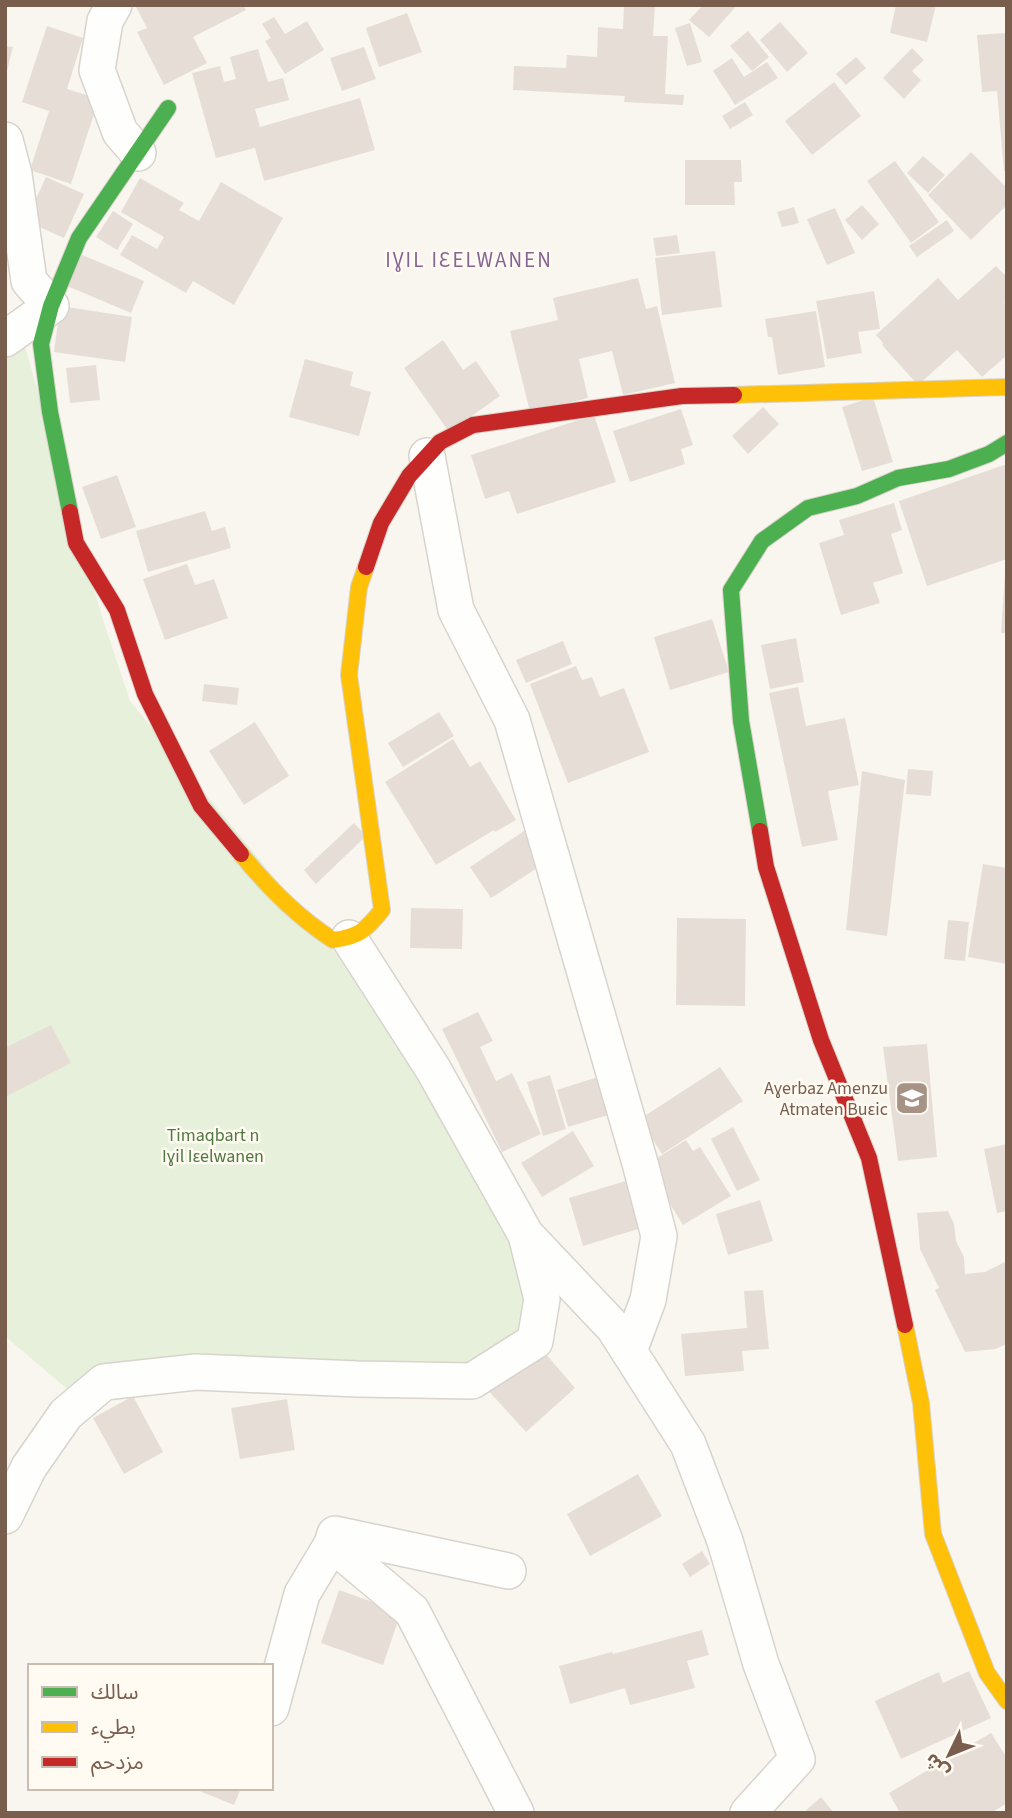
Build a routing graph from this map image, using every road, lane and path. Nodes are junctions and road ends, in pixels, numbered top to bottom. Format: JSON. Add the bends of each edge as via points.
{"nodes":[{"id":1,"x":114,"y":5,"type":"edge"},
{"id":2,"x":168,"y":108,"type":"dead end"},
{"id":3,"x":5,"y":140,"type":"edge"},
{"id":4,"x":138,"y":153,"type":"junction"},
{"id":5,"x":51,"y":306,"type":"junction"},
{"id":6,"x":5,"y":339,"type":"edge"},
{"id":7,"x":1007,"y":387,"type":"edge"},
{"id":8,"x":1007,"y":443,"type":"edge"},
{"id":9,"x":427,"y":456,"type":"junction"},
{"id":10,"x":349,"y":938,"type":"junction"},
{"id":11,"x":526,"y":1235,"type":"junction"},
{"id":12,"x":629,"y":1351,"type":"junction"},
{"id":13,"x":5,"y":1516,"type":"edge"},
{"id":14,"x":332,"y":1544,"type":"junction"},
{"id":15,"x":508,"y":1571,"type":"dead end"},
{"id":16,"x":273,"y":1701,"type":"edge"},
{"id":17,"x":1007,"y":1702,"type":"edge"},
{"id":18,"x":516,"y":1813,"type":"edge"},
{"id":19,"x":748,"y":1813,"type":"edge"}],
"edges":[{"from":1,"to":4,"type":"street","via":[[105,21],[97,70],[120,132]]},
{"from":2,"to":4,"type":"street"},
{"from":3,"to":5,"type":"street","via":[[29,281]]},
{"from":4,"to":5,"type":"street","via":[[79,238]]},
{"from":5,"to":6,"type":"street"},
{"from":5,"to":10,"type":"street","via":[[41,344],[76,543],[117,610],[145,694],[201,806],[257,874],[316,929],[332,940]]},
{"from":7,"to":9,"type":"street","via":[[682,396],[473,425],[440,442]]},
{"from":8,"to":17,"type":"street","via":[[949,469],[898,478],[857,496],[808,508],[762,541],[731,590],[741,721],[766,867],[821,1040],[869,1158],[921,1403],[933,1534],[987,1673]]},
{"from":9,"to":10,"type":"street","via":[[409,476],[381,523],[359,587],[349,675],[382,910],[367,929]]},
{"from":9,"to":12,"type":"street","via":[[456,610],[512,720],[659,1236],[648,1300]]},
{"from":10,"to":11,"type":"street","via":[[433,1069]]},
{"from":11,"to":12,"type":"street","via":[[614,1328]]},
{"from":11,"to":13,"type":"street","via":[[542,1299],[535,1341],[472,1381],[196,1372],[104,1382],[66,1414]]},
{"from":12,"to":19,"type":"street","via":[[688,1444],[797,1759]]},
{"from":14,"to":15,"type":"street","via":[[335,1534]]},
{"from":14,"to":16,"type":"street","via":[[302,1594]]},
{"from":14,"to":18,"type":"street","via":[[412,1611]]}]}
